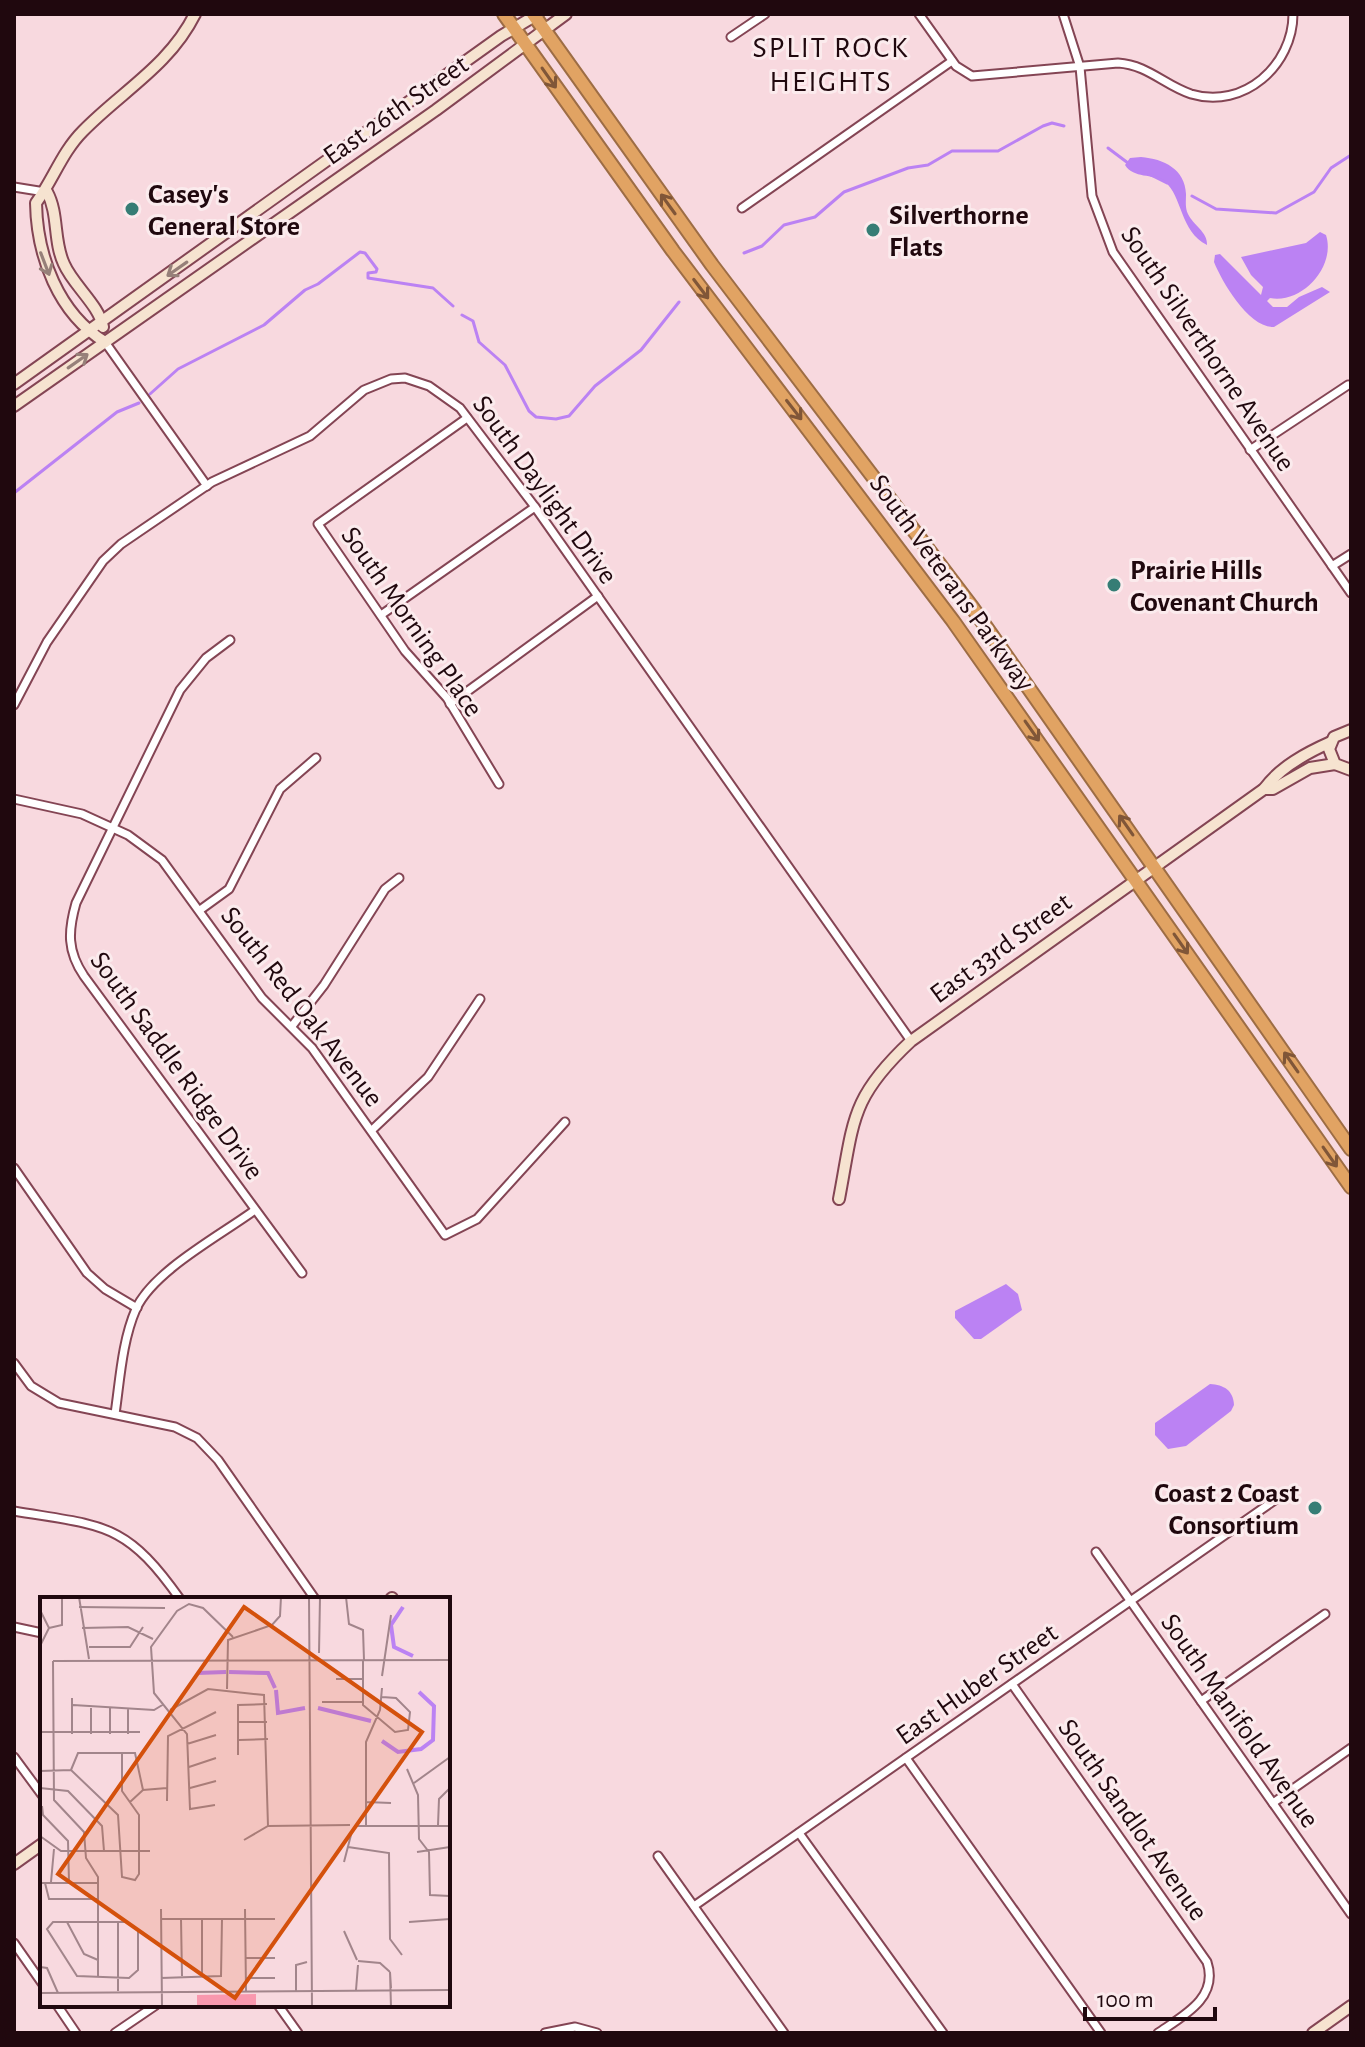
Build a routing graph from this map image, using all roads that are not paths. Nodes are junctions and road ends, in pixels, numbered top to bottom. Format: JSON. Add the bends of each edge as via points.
{"nodes":[{"id":1,"x":195,"y":14,"type":"edge"},
{"id":2,"x":504,"y":14,"type":"edge"},
{"id":3,"x":566,"y":14,"type":"edge"},
{"id":4,"x":765,"y":14,"type":"edge"},
{"id":5,"x":919,"y":14,"type":"edge"},
{"id":6,"x":1063,"y":14,"type":"edge"},
{"id":7,"x":1293,"y":14,"type":"edge"},
{"id":8,"x":535,"y":15,"type":"edge"},
{"id":9,"x":514,"y":27,"type":"junction"},
{"id":10,"x":545,"y":31,"type":"junction"},
{"id":11,"x":731,"y":37,"type":"dead end"},
{"id":12,"x":526,"y":46,"type":"junction"},
{"id":13,"x":952,"y":61,"type":"junction"},
{"id":14,"x":1080,"y":67,"type":"junction"},
{"id":15,"x":14,"y":187,"type":"edge"},
{"id":16,"x":47,"y":192,"type":"junction"},
{"id":17,"x":742,"y":208,"type":"dead end"},
{"id":18,"x":102,"y":322,"type":"junction"},
{"id":19,"x":88,"y":332,"type":"junction"},
{"id":20,"x":105,"y":342,"type":"junction"},
{"id":21,"x":14,"y":384,"type":"edge"},
{"id":22,"x":1348,"y":385,"type":"dead end"},
{"id":23,"x":14,"y":406,"type":"edge"},
{"id":24,"x":467,"y":418,"type":"junction"},
{"id":25,"x":1250,"y":450,"type":"junction"},
{"id":26,"x":207,"y":486,"type":"junction"},
{"id":27,"x":535,"y":507,"type":"junction"},
{"id":28,"x":1351,"y":554,"type":"edge"},
{"id":29,"x":1332,"y":566,"type":"junction"},
{"id":30,"x":1351,"y":593,"type":"edge"},
{"id":31,"x":598,"y":596,"type":"junction"},
{"id":32,"x":381,"y":615,"type":"junction"},
{"id":33,"x":230,"y":640,"type":"dead end"},
{"id":34,"x":450,"y":704,"type":"junction"},
{"id":35,"x":14,"y":705,"type":"edge"},
{"id":36,"x":1351,"y":730,"type":"edge"},
{"id":37,"x":1331,"y":742,"type":"junction"},
{"id":38,"x":316,"y":758,"type":"dead end"},
{"id":39,"x":1335,"y":764,"type":"junction"},
{"id":40,"x":1350,"y":771,"type":"edge"},
{"id":41,"x":499,"y":784,"type":"dead end"},
{"id":42,"x":1264,"y":789,"type":"junction"},
{"id":43,"x":14,"y":799,"type":"edge"},
{"id":44,"x":114,"y":827,"type":"junction"},
{"id":45,"x":1155,"y":866,"type":"junction"},
{"id":46,"x":399,"y":878,"type":"dead end"},
{"id":47,"x":1135,"y":879,"type":"junction"},
{"id":48,"x":200,"y":910,"type":"junction"},
{"id":49,"x":480,"y":999,"type":"dead end"},
{"id":50,"x":292,"y":1026,"type":"junction"},
{"id":51,"x":911,"y":1041,"type":"junction"},
{"id":52,"x":565,"y":1122,"type":"dead end"},
{"id":53,"x":372,"y":1130,"type":"junction"},
{"id":54,"x":1351,"y":1149,"type":"edge"},
{"id":55,"x":14,"y":1168,"type":"edge"},
{"id":56,"x":1351,"y":1187,"type":"edge"},
{"id":57,"x":839,"y":1199,"type":"dead end"},
{"id":58,"x":255,"y":1210,"type":"junction"},
{"id":59,"x":302,"y":1273,"type":"dead end"},
{"id":60,"x":137,"y":1308,"type":"junction"},
{"id":61,"x":14,"y":1363,"type":"edge"},
{"id":62,"x":115,"y":1414,"type":"junction"},
{"id":63,"x":1282,"y":1495,"type":"dead end"},
{"id":64,"x":14,"y":1511,"type":"edge"},
{"id":65,"x":1096,"y":1552,"type":"dead end"},
{"id":66,"x":179,"y":1597,"type":"edge"},
{"id":67,"x":314,"y":1597,"type":"edge"},
{"id":68,"x":1130,"y":1601,"type":"junction"},
{"id":69,"x":1325,"y":1614,"type":"dead end"},
{"id":70,"x":14,"y":1627,"type":"edge"},
{"id":71,"x":40,"y":1633,"type":"edge"},
{"id":72,"x":1012,"y":1684,"type":"junction"},
{"id":73,"x":1201,"y":1701,"type":"junction"},
{"id":74,"x":1351,"y":1748,"type":"edge"},
{"id":75,"x":14,"y":1757,"type":"edge"},
{"id":76,"x":906,"y":1758,"type":"junction"},
{"id":77,"x":40,"y":1792,"type":"edge"},
{"id":78,"x":1273,"y":1803,"type":"junction"},
{"id":79,"x":799,"y":1833,"type":"junction"},
{"id":80,"x":40,"y":1845,"type":"edge"},
{"id":81,"x":658,"y":1856,"type":"dead end"},
{"id":82,"x":14,"y":1864,"type":"edge"},
{"id":83,"x":1348,"y":1902,"type":"edge"},
{"id":84,"x":694,"y":1906,"type":"junction"},
{"id":85,"x":1351,"y":1914,"type":"edge"},
{"id":86,"x":14,"y":1943,"type":"edge"},
{"id":87,"x":40,"y":1980,"type":"edge"},
{"id":88,"x":1351,"y":2006,"type":"edge"},
{"id":89,"x":58,"y":2007,"type":"edge"},
{"id":90,"x":153,"y":2007,"type":"edge"},
{"id":91,"x":279,"y":2007,"type":"edge"},
{"id":92,"x":76,"y":2033,"type":"edge"},
{"id":93,"x":115,"y":2033,"type":"edge"},
{"id":94,"x":298,"y":2033,"type":"edge"},
{"id":95,"x":545,"y":2033,"type":"edge"},
{"id":96,"x":597,"y":2033,"type":"edge"},
{"id":97,"x":784,"y":2033,"type":"edge"},
{"id":98,"x":943,"y":2033,"type":"edge"},
{"id":99,"x":1101,"y":2033,"type":"edge"},
{"id":100,"x":1158,"y":2033,"type":"edge"},
{"id":101,"x":1313,"y":2033,"type":"edge"}],
"edges":[{"from":1,"to":16,"type":"street","via":[[157,69],[64,152]]},
{"from":2,"to":9,"type":"highway","name":"South Veterans Parkway"},
{"from":3,"to":10,"type":"street","name":"East 26th Street"},
{"from":4,"to":11,"type":"street"},
{"from":5,"to":13,"type":"street"},
{"from":6,"to":14,"type":"street","name":"South Silverthorne Avenue"},
{"from":7,"to":14,"type":"street","via":[[1280,60],[1256,84],[1237,93],[1193,95],[1129,64]]},
{"from":8,"to":9,"type":"street","name":"East 26th Street"},
{"from":8,"to":10,"type":"highway","name":"South Veterans Parkway"},
{"from":9,"to":12,"type":"highway","name":"South Veterans Parkway"},
{"from":9,"to":18,"type":"street","name":"East 26th Street","one_way":true},
{"from":10,"to":12,"type":"street","name":"East 26th Street"},
{"from":45,"to":10,"type":"highway","name":"South Veterans Parkway","one_way":true,"via":[[972,607],[712,265]]},
{"from":12,"to":20,"type":"street","name":"East 26th Street"},
{"from":12,"to":47,"type":"highway","name":"South Veterans Parkway","one_way":true,"via":[[673,251],[953,621]]},
{"from":13,"to":14,"type":"street","via":[[966,74],[979,77]]},
{"from":13,"to":17,"type":"street"},
{"from":14,"to":25,"type":"street","name":"South Silverthorne Avenue","via":[[1089,181],[1107,240]]},
{"from":15,"to":16,"type":"street"},
{"from":16,"to":18,"type":"street","via":[[66,268]]},
{"from":16,"to":19,"type":"street","one_way":true,"via":[[36,203],[41,254]]},
{"from":18,"to":19,"type":"street","name":"East 26th Street"},
{"from":18,"to":20,"type":"street"},
{"from":19,"to":20,"type":"street"},
{"from":19,"to":21,"type":"street","name":"East 26th Street"},
{"from":23,"to":20,"type":"street","name":"East 26th Street","one_way":true},
{"from":20,"to":26,"type":"street"},
{"from":22,"to":25,"type":"street"},
{"from":24,"to":26,"type":"street","name":"South Daylight Drive","via":[[453,400],[429,386],[391,379],[364,390],[310,436]]},
{"from":24,"to":27,"type":"street","name":"South Daylight Drive"},
{"from":24,"to":32,"type":"street","name":"South Morning Place","via":[[318,524]]},
{"from":25,"to":29,"type":"street","name":"South Silverthorne Avenue"},
{"from":26,"to":35,"type":"street","name":"South Daylight Drive","via":[[103,561],[47,642]]},
{"from":27,"to":31,"type":"street","name":"South Daylight Drive"},
{"from":27,"to":32,"type":"street"},
{"from":28,"to":29,"type":"street"},
{"from":29,"to":30,"type":"street","name":"South Silverthorne Avenue"},
{"from":31,"to":34,"type":"street"},
{"from":31,"to":51,"type":"street","name":"South Daylight Drive"},
{"from":32,"to":34,"type":"street","name":"South Morning Place"},
{"from":33,"to":44,"type":"street","name":"South Saddle Ridge Drive","via":[[200,664],[180,690]]},
{"from":34,"to":41,"type":"street","name":"South Morning Place"},
{"from":36,"to":37,"type":"street","name":"East 33rd Street"},
{"from":37,"to":39,"type":"street"},
{"from":37,"to":42,"type":"street","name":"East 33rd Street","via":[[1272,778]]},
{"from":38,"to":48,"type":"street","via":[[280,789],[229,889]]},
{"from":39,"to":40,"type":"street"},
{"from":39,"to":42,"type":"street","name":"East 33rd Street","via":[[1310,768]]},
{"from":42,"to":45,"type":"street","name":"East 33rd Street"},
{"from":43,"to":44,"type":"street","name":"South Red Oak Avenue","via":[[58,807]]},
{"from":44,"to":48,"type":"street","name":"South Red Oak Avenue","via":[[162,860]]},
{"from":44,"to":58,"type":"street","name":"South Saddle Ridge Drive","via":[[76,903],[69,938],[72,956]]},
{"from":45,"to":47,"type":"street","name":"East 33rd Street"},
{"from":54,"to":45,"type":"highway","name":"South Veterans Parkway","one_way":true},
{"from":46,"to":50,"type":"street","via":[[385,889]]},
{"from":47,"to":51,"type":"street","name":"East 33rd Street"},
{"from":47,"to":56,"type":"highway","name":"South Veterans Parkway","one_way":true},
{"from":48,"to":50,"type":"street","name":"South Red Oak Avenue","via":[[262,998]]},
{"from":49,"to":53,"type":"street","via":[[428,1077]]},
{"from":50,"to":53,"type":"street","name":"South Red Oak Avenue"},
{"from":51,"to":57,"type":"street","name":"East 33rd Street","via":[[874,1078],[858,1103]]},
{"from":52,"to":53,"type":"street","name":"South Red Oak Avenue","via":[[477,1219],[445,1235]]},
{"from":55,"to":60,"type":"street","via":[[87,1273]]},
{"from":58,"to":59,"type":"street","name":"South Saddle Ridge Drive"},
{"from":58,"to":60,"type":"street","via":[[153,1285]]},
{"from":60,"to":62,"type":"street"},
{"from":61,"to":62,"type":"street","via":[[43,1396]]},
{"from":62,"to":67,"type":"street","via":[[175,1427],[209,1449]]},
{"from":63,"to":68,"type":"street","name":"East Huber Street"},
{"from":64,"to":66,"type":"street","via":[[99,1526],[131,1541]]},
{"from":65,"to":68,"type":"street","name":"South Manifold Avenue"},
{"from":68,"to":72,"type":"street","name":"East Huber Street"},
{"from":68,"to":73,"type":"street","name":"South Manifold Avenue"},
{"from":69,"to":73,"type":"street"},
{"from":70,"to":71,"type":"street"},
{"from":72,"to":76,"type":"street","name":"East Huber Street"},
{"from":72,"to":100,"type":"street","name":"South Sandlot Avenue","via":[[1210,1970],[1210,1983],[1199,2003]]},
{"from":73,"to":78,"type":"street","name":"South Manifold Avenue"},
{"from":74,"to":78,"type":"street"},
{"from":75,"to":77,"type":"street"},
{"from":76,"to":79,"type":"street","name":"East Huber Street"},
{"from":76,"to":99,"type":"street"},
{"from":78,"to":83,"type":"street","name":"South Manifold Avenue"},
{"from":79,"to":84,"type":"street","name":"East Huber Street"},
{"from":79,"to":98,"type":"street"},
{"from":80,"to":82,"type":"street"},
{"from":81,"to":84,"type":"street"},
{"from":83,"to":85,"type":"street","name":"South Manifold Avenue"},
{"from":84,"to":97,"type":"street"},
{"from":86,"to":87,"type":"street"},
{"from":88,"to":101,"type":"street"},
{"from":89,"to":92,"type":"street"},
{"from":90,"to":93,"type":"street"},
{"from":91,"to":94,"type":"street"},
{"from":95,"to":96,"type":"street","via":[[575,2027]]}]}
